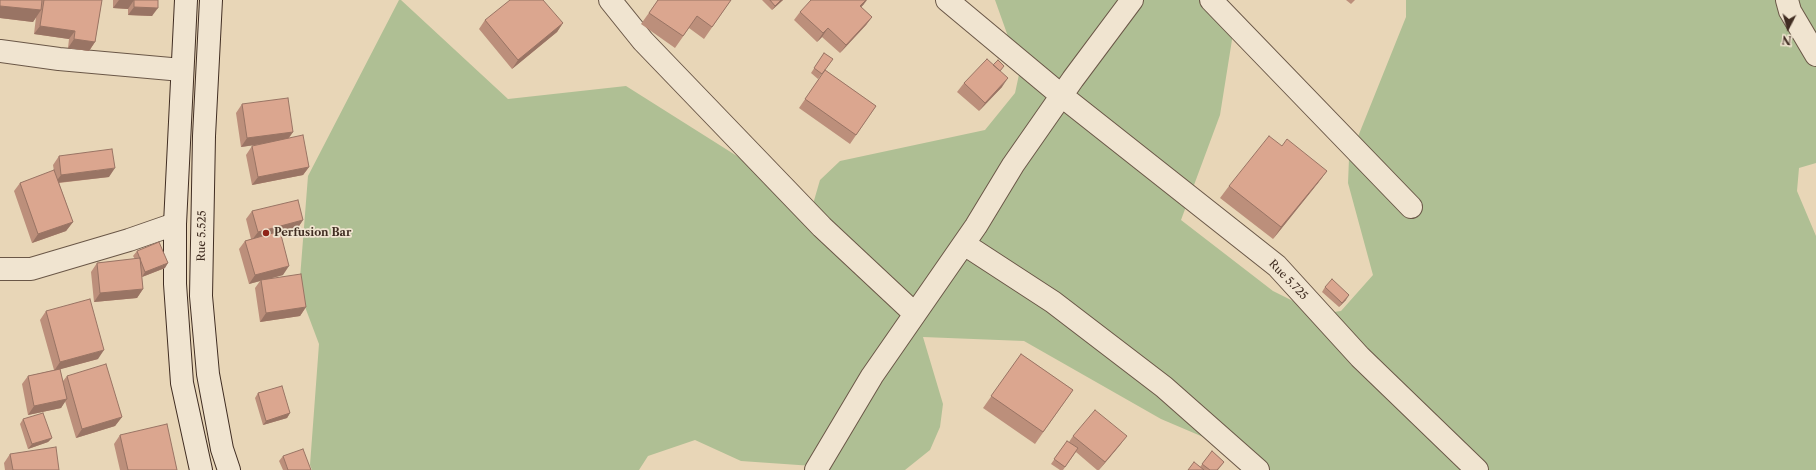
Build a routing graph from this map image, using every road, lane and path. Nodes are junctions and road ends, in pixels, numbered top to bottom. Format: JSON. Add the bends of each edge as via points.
{"nodes":[{"id":1,"x":186,"y":0,"type":"edge"},
{"id":2,"x":211,"y":0,"type":"edge"},
{"id":3,"x":610,"y":0,"type":"edge"},
{"id":4,"x":947,"y":0,"type":"edge"},
{"id":5,"x":1132,"y":0,"type":"edge"},
{"id":6,"x":1211,"y":0,"type":"edge"},
{"id":7,"x":1787,"y":0,"type":"edge"},
{"id":8,"x":0,"y":51,"type":"edge"},
{"id":9,"x":1816,"y":55,"type":"edge"},
{"id":10,"x":182,"y":70,"type":"junction"},
{"id":11,"x":1062,"y":96,"type":"junction"},
{"id":12,"x":1411,"y":207,"type":"dead end"},
{"id":13,"x":175,"y":224,"type":"junction"},
{"id":14,"x":964,"y":244,"type":"junction"},
{"id":15,"x":0,"y":269,"type":"edge"},
{"id":16,"x":915,"y":314,"type":"junction"},
{"id":17,"x":201,"y":470,"type":"edge"},
{"id":18,"x":229,"y":470,"type":"edge"},
{"id":19,"x":816,"y":470,"type":"edge"},
{"id":20,"x":1258,"y":470,"type":"edge"},
{"id":21,"x":1477,"y":470,"type":"edge"}],
"edges":[{"from":1,"to":10,"type":"street"},
{"from":2,"to":18,"type":"street","name":"Rue 5.525","via":[[204,128],[201,296],[208,374],[222,449]]},
{"from":3,"to":16,"type":"street","via":[[643,40],[822,227]]},
{"from":4,"to":11,"type":"street","name":"Rue 5.725"},
{"from":5,"to":11,"type":"street"},
{"from":6,"to":12,"type":"street"},
{"from":7,"to":9,"type":"street","via":[[1790,11]]},
{"from":8,"to":10,"type":"street"},
{"from":10,"to":13,"type":"street"},
{"from":11,"to":14,"type":"street"},
{"from":11,"to":21,"type":"street","name":"Rue 5.725","via":[[1277,266],[1360,357]]},
{"from":13,"to":15,"type":"street","via":[[31,269]]},
{"from":13,"to":17,"type":"street","via":[[175,284],[182,383]]},
{"from":14,"to":16,"type":"street"},
{"from":14,"to":20,"type":"street","via":[[1053,302],[1151,377]]},
{"from":16,"to":19,"type":"street","via":[[872,376]]}]}
